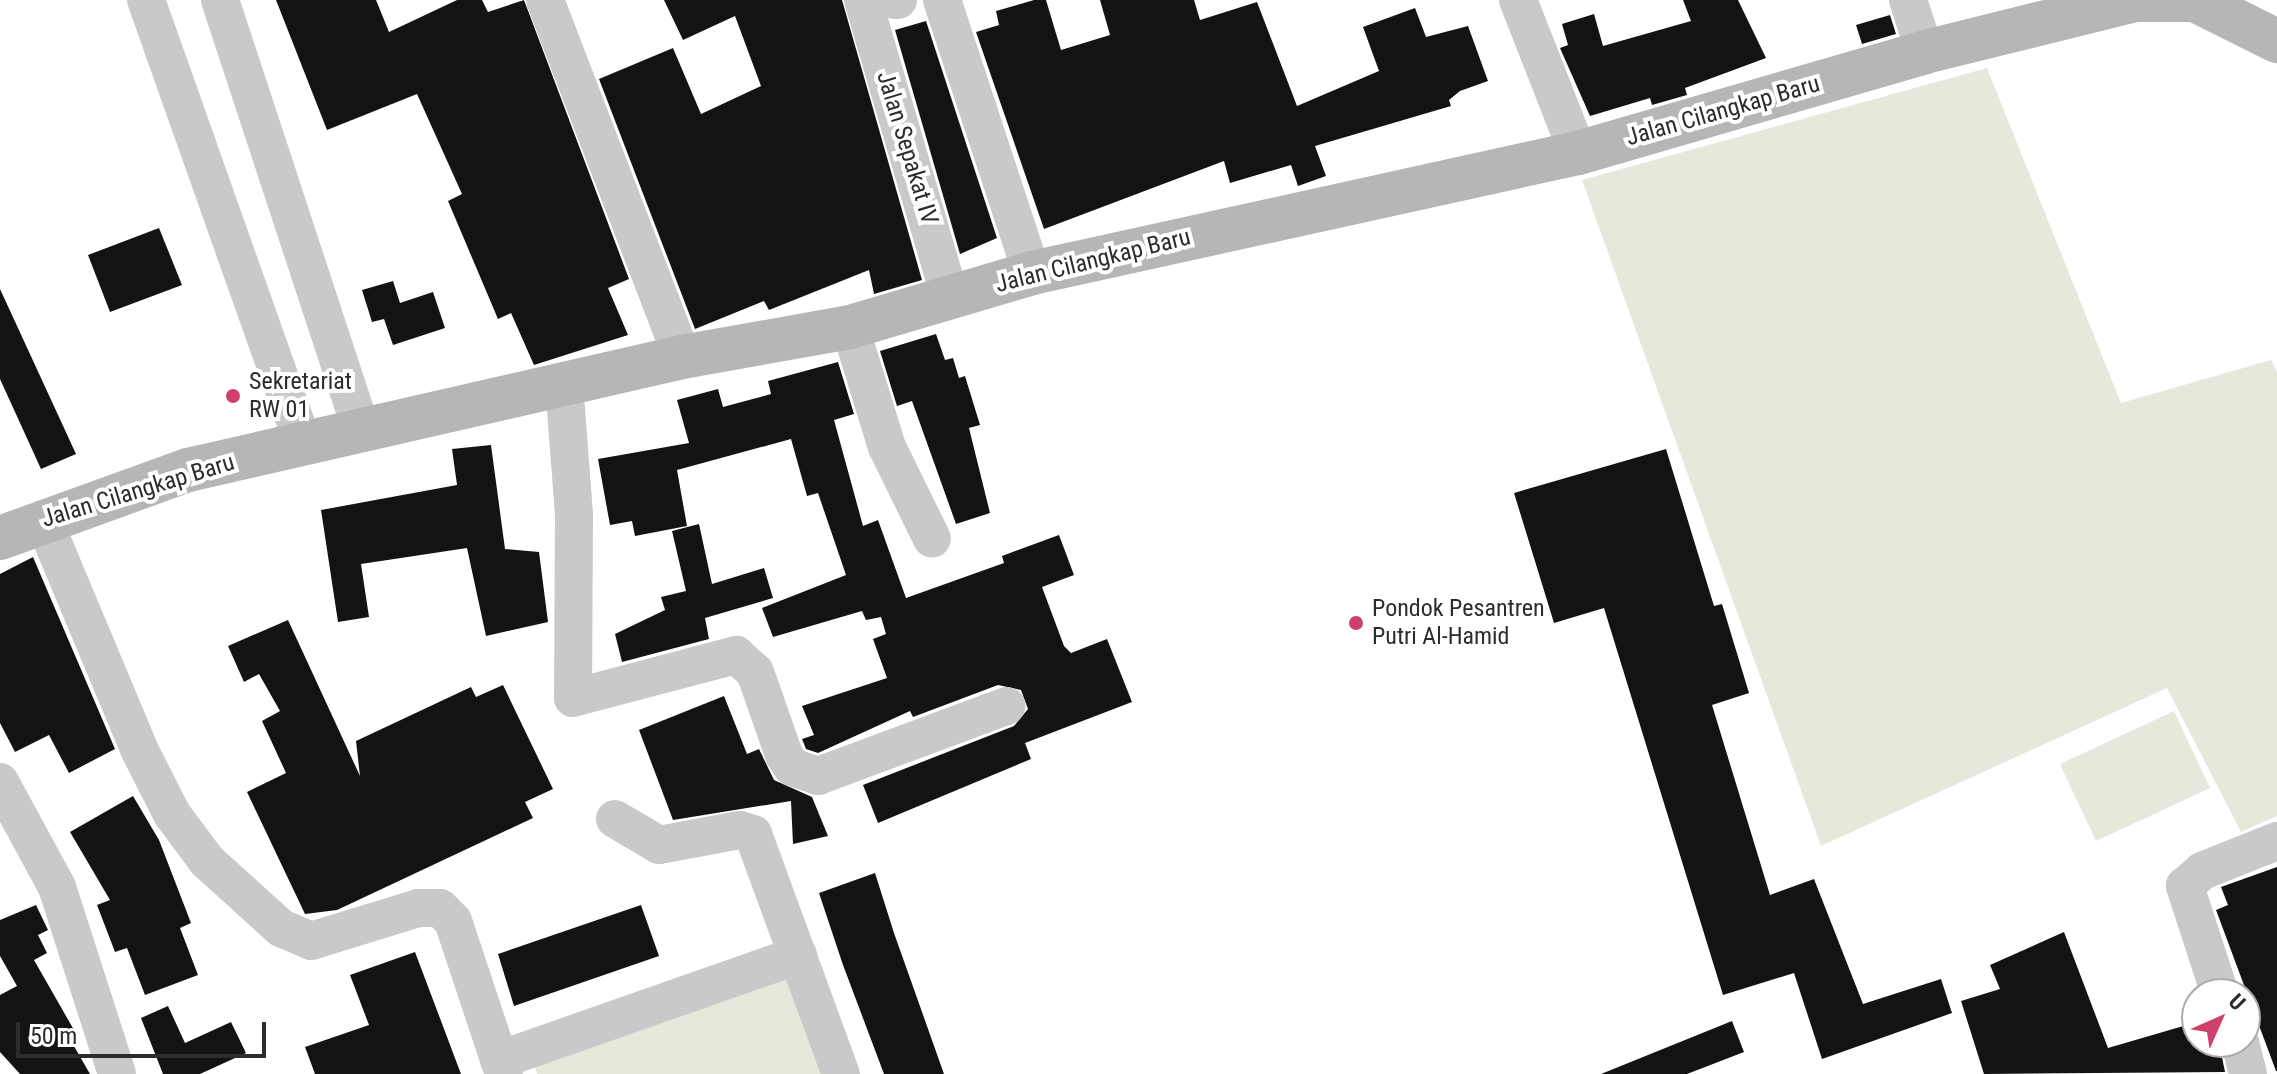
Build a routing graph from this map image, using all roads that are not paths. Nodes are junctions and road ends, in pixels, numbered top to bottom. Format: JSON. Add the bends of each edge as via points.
{"nodes":[{"id":1,"x":146,"y":0,"type":"edge"},
{"id":2,"x":220,"y":0,"type":"edge"},
{"id":3,"x":545,"y":0,"type":"edge"},
{"id":4,"x":942,"y":0,"type":"edge"},
{"id":5,"x":1518,"y":0,"type":"edge"},
{"id":6,"x":1908,"y":0,"type":"edge"},
{"id":7,"x":2135,"y":0,"type":"edge"},
{"id":8,"x":879,"y":1,"type":"edge"},
{"id":9,"x":2212,"y":3,"type":"edge"},
{"id":10,"x":2277,"y":41,"type":"edge"},
{"id":11,"x":1925,"y":52,"type":"junction"},
{"id":12,"x":1578,"y":153,"type":"junction"},
{"id":13,"x":1032,"y":273,"type":"junction"},
{"id":14,"x":950,"y":297,"type":"junction"},
{"id":15,"x":850,"y":327,"type":"junction"},
{"id":16,"x":682,"y":357,"type":"junction"},
{"id":17,"x":564,"y":384,"type":"junction"},
{"id":18,"x":362,"y":431,"type":"junction"},
{"id":19,"x":304,"y":445,"type":"junction"},
{"id":20,"x":43,"y":519,"type":"junction"},
{"id":21,"x":0,"y":538,"type":"edge"},
{"id":22,"x":932,"y":539,"type":"dead end"},
{"id":23,"x":1006,"y":706,"type":"dead end"},
{"id":24,"x":0,"y":782,"type":"edge"},
{"id":25,"x":615,"y":819,"type":"dead end"},
{"id":26,"x":2277,"y":841,"type":"edge"},
{"id":27,"x":798,"y":955,"type":"junction"},
{"id":28,"x":2215,"y":978,"type":"edge"},
{"id":29,"x":502,"y":1067,"type":"edge"},
{"id":30,"x":117,"y":1074,"type":"edge"},
{"id":31,"x":841,"y":1074,"type":"edge"}],
"edges":[{"from":1,"to":19,"type":"street"},
{"from":2,"to":18,"type":"street"},
{"from":3,"to":16,"type":"street"},
{"from":4,"to":13,"type":"street"},
{"from":5,"to":12,"type":"street"},
{"from":6,"to":11,"type":"street"},
{"from":7,"to":9,"type":"street","name":"Jalan Cilangkap Baru"},
{"from":7,"to":11,"type":"street","name":"Jalan Cilangkap Baru"},
{"from":8,"to":14,"type":"street","name":"Jalan Sepakat IV"},
{"from":9,"to":10,"type":"street","name":"Jalan Cilangkap Baru"},
{"from":11,"to":12,"type":"street","name":"Jalan Cilangkap Baru"},
{"from":12,"to":13,"type":"street","name":"Jalan Cilangkap Baru"},
{"from":13,"to":14,"type":"street","name":"Jalan Cilangkap Baru"},
{"from":14,"to":15,"type":"street","name":"Jalan Cilangkap Baru"},
{"from":15,"to":16,"type":"street","name":"Jalan Cilangkap Baru"},
{"from":15,"to":22,"type":"street","via":[[887,447]]},
{"from":16,"to":17,"type":"street","name":"Jalan Cilangkap Baru"},
{"from":17,"to":18,"type":"street","name":"Jalan Cilangkap Baru"},
{"from":17,"to":23,"type":"street","via":[[574,515],[573,698],[736,655],[755,672],[792,767],[818,776]]},
{"from":18,"to":19,"type":"street","name":"Jalan Cilangkap Baru"},
{"from":19,"to":20,"type":"street","name":"Jalan Cilangkap Baru","via":[[188,470]]},
{"from":20,"to":21,"type":"street","name":"Jalan Cilangkap Baru"},
{"from":20,"to":29,"type":"street","via":[[140,751],[172,814],[207,861],[281,928],[311,941],[418,908],[440,908],[453,921]]},
{"from":24,"to":30,"type":"street","via":[[57,887]]},
{"from":25,"to":27,"type":"street","via":[[659,845],[740,830],[753,834]]},
{"from":26,"to":28,"type":"street","via":[[2202,871],[2185,886]]},
{"from":27,"to":29,"type":"street"},
{"from":27,"to":31,"type":"street"}]}
